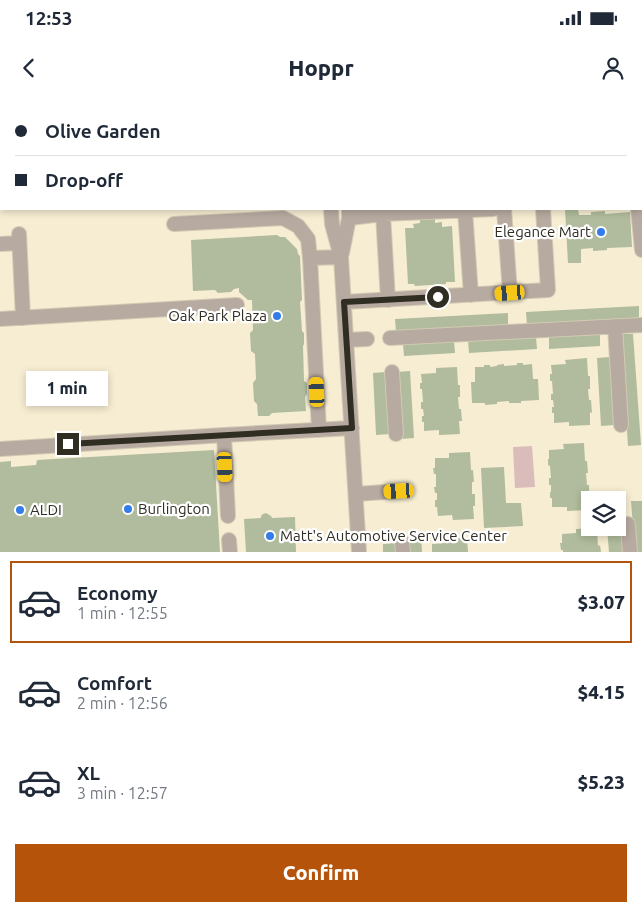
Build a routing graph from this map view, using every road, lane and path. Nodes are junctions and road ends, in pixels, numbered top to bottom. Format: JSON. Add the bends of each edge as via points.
{"nodes":[{"id":1,"x":331,"y":210,"type":"edge"},
{"id":2,"x":465,"y":210,"type":"joint"},
{"id":3,"x":504,"y":210,"type":"edge"},
{"id":4,"x":543,"y":210,"type":"edge"},
{"id":5,"x":638,"y":210,"type":"edge"},
{"id":6,"x":349,"y":213,"type":"edge"},
{"id":7,"x":384,"y":214,"type":"junction"},
{"id":8,"x":174,"y":224,"type":"dead end"},
{"id":9,"x":0,"y":244,"type":"edge"},
{"id":10,"x":642,"y":250,"type":"edge"},
{"id":11,"x":341,"y":257,"type":"junction"},
{"id":12,"x":310,"y":258,"type":"junction"},
{"id":13,"x":510,"y":293,"type":"junction"},
{"id":14,"x":471,"y":295,"type":"junction"},
{"id":15,"x":388,"y":300,"type":"junction"},
{"id":16,"x":344,"y":302,"type":"junction"},
{"id":17,"x":237,"y":306,"type":"dead end"},
{"id":18,"x":23,"y":318,"type":"junction"},
{"id":19,"x":0,"y":319,"type":"edge"},
{"id":20,"x":642,"y":325,"type":"edge"},
{"id":21,"x":614,"y":326,"type":"junction"},
{"id":22,"x":390,"y":338,"type":"dead end"},
{"id":23,"x":367,"y":339,"type":"dead end"},
{"id":24,"x":346,"y":340,"type":"junction"},
{"id":25,"x":392,"y":372,"type":"dead end"},
{"id":26,"x":621,"y":425,"type":"dead end"},
{"id":27,"x":352,"y":428,"type":"junction"},
{"id":28,"x":319,"y":430,"type":"junction"},
{"id":29,"x":396,"y":434,"type":"dead end"},
{"id":30,"x":224,"y":435,"type":"junction"},
{"id":31,"x":0,"y":449,"type":"edge"},
{"id":32,"x":399,"y":491,"type":"dead end"},
{"id":33,"x":356,"y":494,"type":"junction"},
{"id":34,"x":228,"y":516,"type":"dead end"},
{"id":35,"x":628,"y":524,"type":"dead end"},
{"id":36,"x":359,"y":552,"type":"edge"},
{"id":37,"x":630,"y":552,"type":"edge"}],
"edges":[{"from":1,"to":11,"type":"street"},
{"from":2,"to":7,"type":"street"},
{"from":2,"to":14,"type":"street"},
{"from":3,"to":13,"type":"street"},
{"from":4,"to":13,"type":"street","via":[[548,290]]},
{"from":5,"to":10,"type":"street"},
{"from":6,"to":7,"type":"street"},
{"from":6,"to":11,"type":"street"},
{"from":7,"to":15,"type":"street"},
{"from":8,"to":12,"type":"street","via":[[283,218],[298,226],[308,239]]},
{"from":9,"to":18,"type":"street","via":[[19,239]]},
{"from":11,"to":12,"type":"street"},
{"from":11,"to":16,"type":"street"},
{"from":12,"to":28,"type":"street"},
{"from":13,"to":14,"type":"street"},
{"from":14,"to":15,"type":"street"},
{"from":15,"to":16,"type":"street"},
{"from":16,"to":24,"type":"street"},
{"from":17,"to":18,"type":"street"},
{"from":18,"to":19,"type":"street"},
{"from":20,"to":21,"type":"street"},
{"from":21,"to":22,"type":"street"},
{"from":21,"to":26,"type":"street"},
{"from":23,"to":24,"type":"street"},
{"from":24,"to":27,"type":"street"},
{"from":25,"to":29,"type":"street"},
{"from":27,"to":28,"type":"street"},
{"from":27,"to":33,"type":"street"},
{"from":28,"to":30,"type":"street"},
{"from":30,"to":31,"type":"street"},
{"from":30,"to":34,"type":"street"},
{"from":32,"to":33,"type":"street"},
{"from":33,"to":36,"type":"street"},
{"from":35,"to":37,"type":"street"}]}
